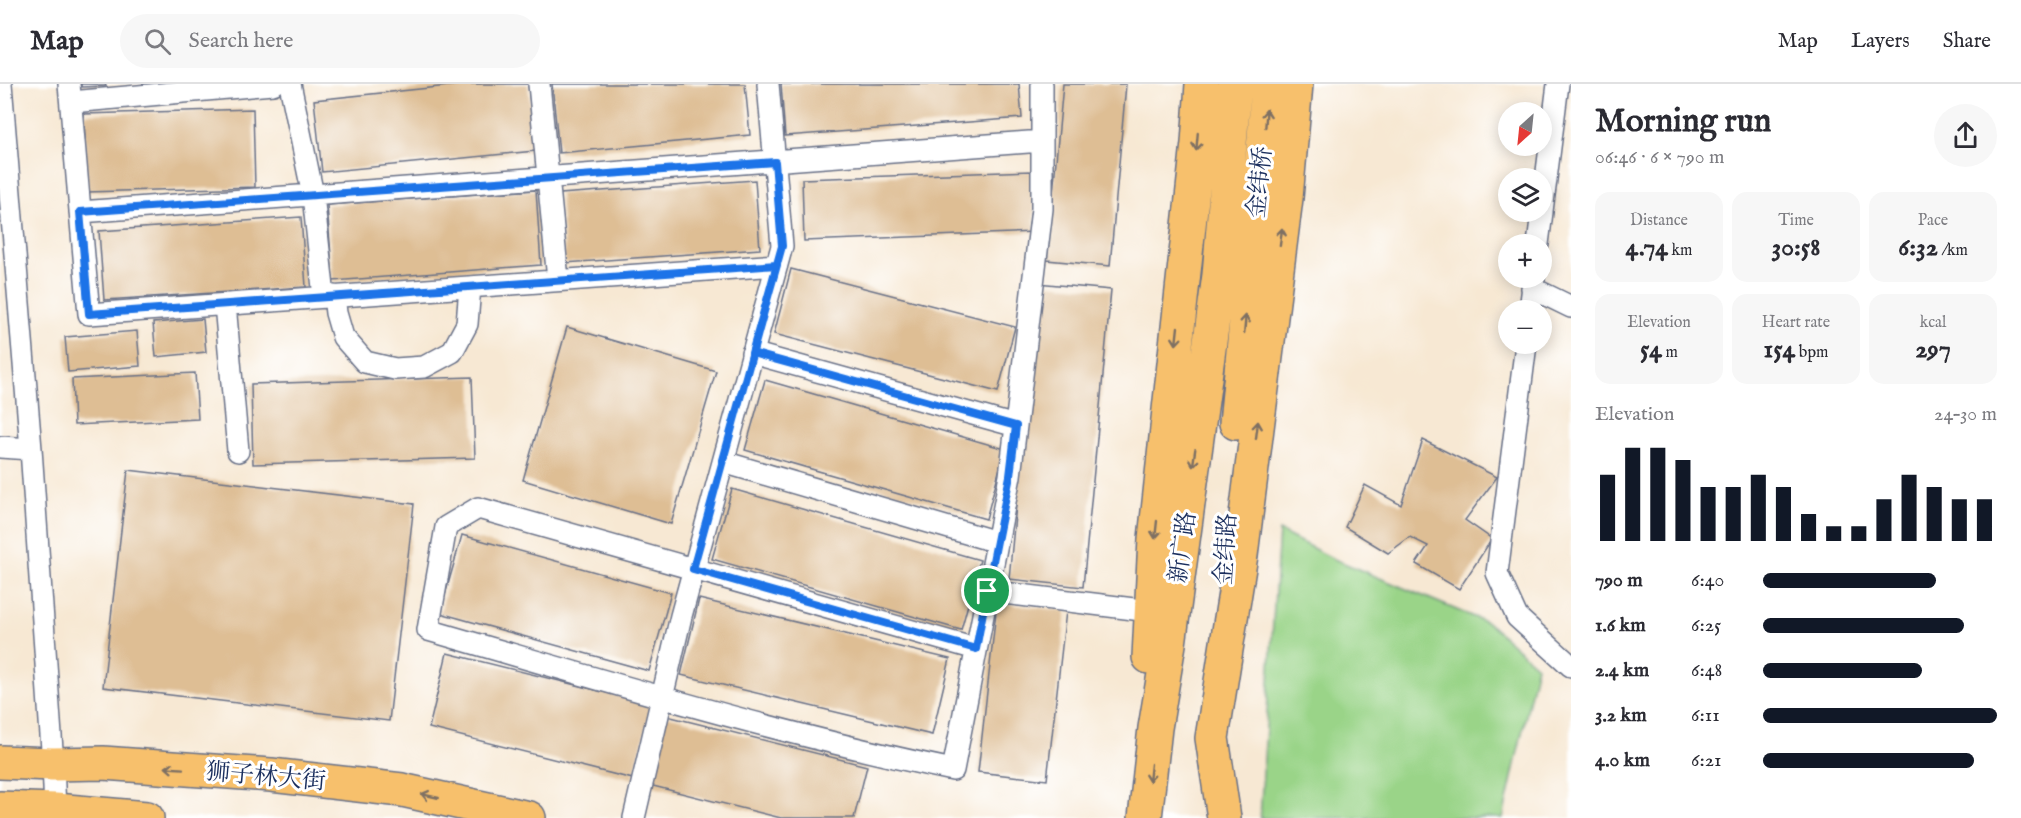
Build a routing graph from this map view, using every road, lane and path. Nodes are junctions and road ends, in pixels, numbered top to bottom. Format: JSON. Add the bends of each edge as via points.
{"nodes":[{"id":1,"x":1,"y":84,"type":"edge"},
{"id":2,"x":273,"y":84,"type":"edge"},
{"id":3,"x":290,"y":84,"type":"edge"},
{"id":4,"x":540,"y":84,"type":"edge"},
{"id":5,"x":768,"y":84,"type":"edge"},
{"id":6,"x":1042,"y":84,"type":"edge"},
{"id":7,"x":1202,"y":84,"type":"edge"},
{"id":8,"x":1236,"y":84,"type":"edge"},
{"id":9,"x":1268,"y":84,"type":"edge"},
{"id":10,"x":1296,"y":84,"type":"edge"},
{"id":11,"x":1558,"y":84,"type":"edge"},
{"id":12,"x":70,"y":93,"type":"edge"},
{"id":13,"x":1042,"y":141,"type":"junction"},
{"id":14,"x":775,"y":162,"type":"junction"},
{"id":15,"x":1547,"y":168,"type":"edge"},
{"id":16,"x":548,"y":178,"type":"junction"},
{"id":17,"x":313,"y":195,"type":"junction"},
{"id":18,"x":80,"y":212,"type":"junction"},
{"id":19,"x":777,"y":265,"type":"junction"},
{"id":20,"x":1234,"y":278,"type":"junction"},
{"id":21,"x":558,"y":280,"type":"junction"},
{"id":22,"x":470,"y":287,"type":"junction"},
{"id":23,"x":1541,"y":288,"type":"edge"},
{"id":24,"x":329,"y":297,"type":"junction"},
{"id":25,"x":225,"y":304,"type":"junction"},
{"id":26,"x":1571,"y":307,"type":"edge"},
{"id":27,"x":752,"y":353,"type":"junction"},
{"id":28,"x":1525,"y":354,"type":"edge"},
{"id":29,"x":1016,"y":426,"type":"junction"},
{"id":30,"x":0,"y":447,"type":"edge"},
{"id":31,"x":31,"y":449,"type":"junction"},
{"id":32,"x":238,"y":451,"type":"dead end"},
{"id":33,"x":723,"y":462,"type":"junction"},
{"id":34,"x":997,"y":542,"type":"junction"},
{"id":35,"x":693,"y":569,"type":"junction"},
{"id":36,"x":987,"y":591,"type":"junction"},
{"id":37,"x":1150,"y":611,"type":"junction"},
{"id":38,"x":976,"y":649,"type":"junction"},
{"id":39,"x":1571,"y":666,"type":"edge"},
{"id":40,"x":662,"y":697,"type":"junction"},
{"id":41,"x":1155,"y":728,"type":"junction"},
{"id":42,"x":1212,"y":738,"type":"junction"},
{"id":43,"x":0,"y":762,"type":"edge"},
{"id":44,"x":54,"y":764,"type":"junction"},
{"id":45,"x":0,"y":808,"type":"edge"},
{"id":46,"x":55,"y":810,"type":"junction"},
{"id":47,"x":147,"y":818,"type":"edge"},
{"id":48,"x":529,"y":818,"type":"edge"},
{"id":49,"x":634,"y":818,"type":"edge"},
{"id":50,"x":1145,"y":818,"type":"edge"},
{"id":51,"x":1206,"y":818,"type":"edge"},
{"id":52,"x":1224,"y":818,"type":"edge"}],
"edges":[{"from":1,"to":31,"type":"street"},
{"from":2,"to":12,"type":"street"},
{"from":3,"to":17,"type":"street"},
{"from":4,"to":16,"type":"street"},
{"from":5,"to":14,"type":"street"},
{"from":6,"to":13,"type":"street"},
{"from":7,"to":37,"type":"main road","one_way":true},
{"from":8,"to":20,"type":"main road","name":"金纬桥"},
{"from":20,"to":9,"type":"main road","name":"金纬桥","one_way":true,"via":[[1264,138]]},
{"from":42,"to":10,"type":"main road","one_way":true,"via":[[1244,531],[1286,198]]},
{"from":11,"to":15,"type":"street"},
{"from":12,"to":18,"type":"street"},
{"from":13,"to":14,"type":"street"},
{"from":13,"to":29,"type":"street","via":[[1042,209]]},
{"from":14,"to":16,"type":"street"},
{"from":14,"to":19,"type":"street","via":[[782,246]]},
{"from":16,"to":17,"type":"street"},
{"from":16,"to":21,"type":"street"},
{"from":17,"to":18,"type":"street"},
{"from":17,"to":24,"type":"street"},
{"from":18,"to":25,"type":"street","via":[[89,314]]},
{"from":19,"to":21,"type":"street"},
{"from":19,"to":27,"type":"street"},
{"from":20,"to":41,"type":"main road","name":"新广路","one_way":true},
{"from":42,"to":20,"type":"main road","name":"金纬路","one_way":true,"via":[[1225,535]]},
{"from":21,"to":22,"type":"street"},
{"from":22,"to":24,"type":"street"},
{"from":22,"to":24,"type":"street","via":[[467,324],[452,352],[424,367],[395,369],[365,362],[343,337]]},
{"from":23,"to":26,"type":"street"},
{"from":24,"to":25,"type":"street"},
{"from":25,"to":32,"type":"street"},
{"from":27,"to":29,"type":"street"},
{"from":27,"to":33,"type":"street"},
{"from":28,"to":39,"type":"street","via":[[1497,573],[1516,617]]},
{"from":29,"to":34,"type":"street"},
{"from":30,"to":31,"type":"street"},
{"from":31,"to":44,"type":"street"},
{"from":33,"to":34,"type":"street"},
{"from":33,"to":35,"type":"street"},
{"from":34,"to":36,"type":"street"},
{"from":35,"to":38,"type":"street"},
{"from":35,"to":40,"type":"street"},
{"from":35,"to":40,"type":"street","via":[[478,508],[446,527],[428,630]]},
{"from":36,"to":37,"type":"street"},
{"from":36,"to":38,"type":"street"},
{"from":37,"to":41,"type":"main road","via":[[1149,658]]},
{"from":38,"to":40,"type":"street","via":[[953,770],[858,750]]},
{"from":40,"to":49,"type":"street"},
{"from":41,"to":50,"type":"main road","name":"新广路","one_way":true},
{"from":42,"to":51,"type":"main road","name":"金纬路"},
{"from":42,"to":52,"type":"main road"},
{"from":43,"to":44,"type":"main road","name":"狮子林大街"},
{"from":44,"to":46,"type":"street"},
{"from":48,"to":44,"type":"main road","name":"狮子林大街","one_way":true,"via":[[402,790],[282,776],[103,763]]},
{"from":45,"to":46,"type":"main road"},
{"from":46,"to":47,"type":"main road"}]}
